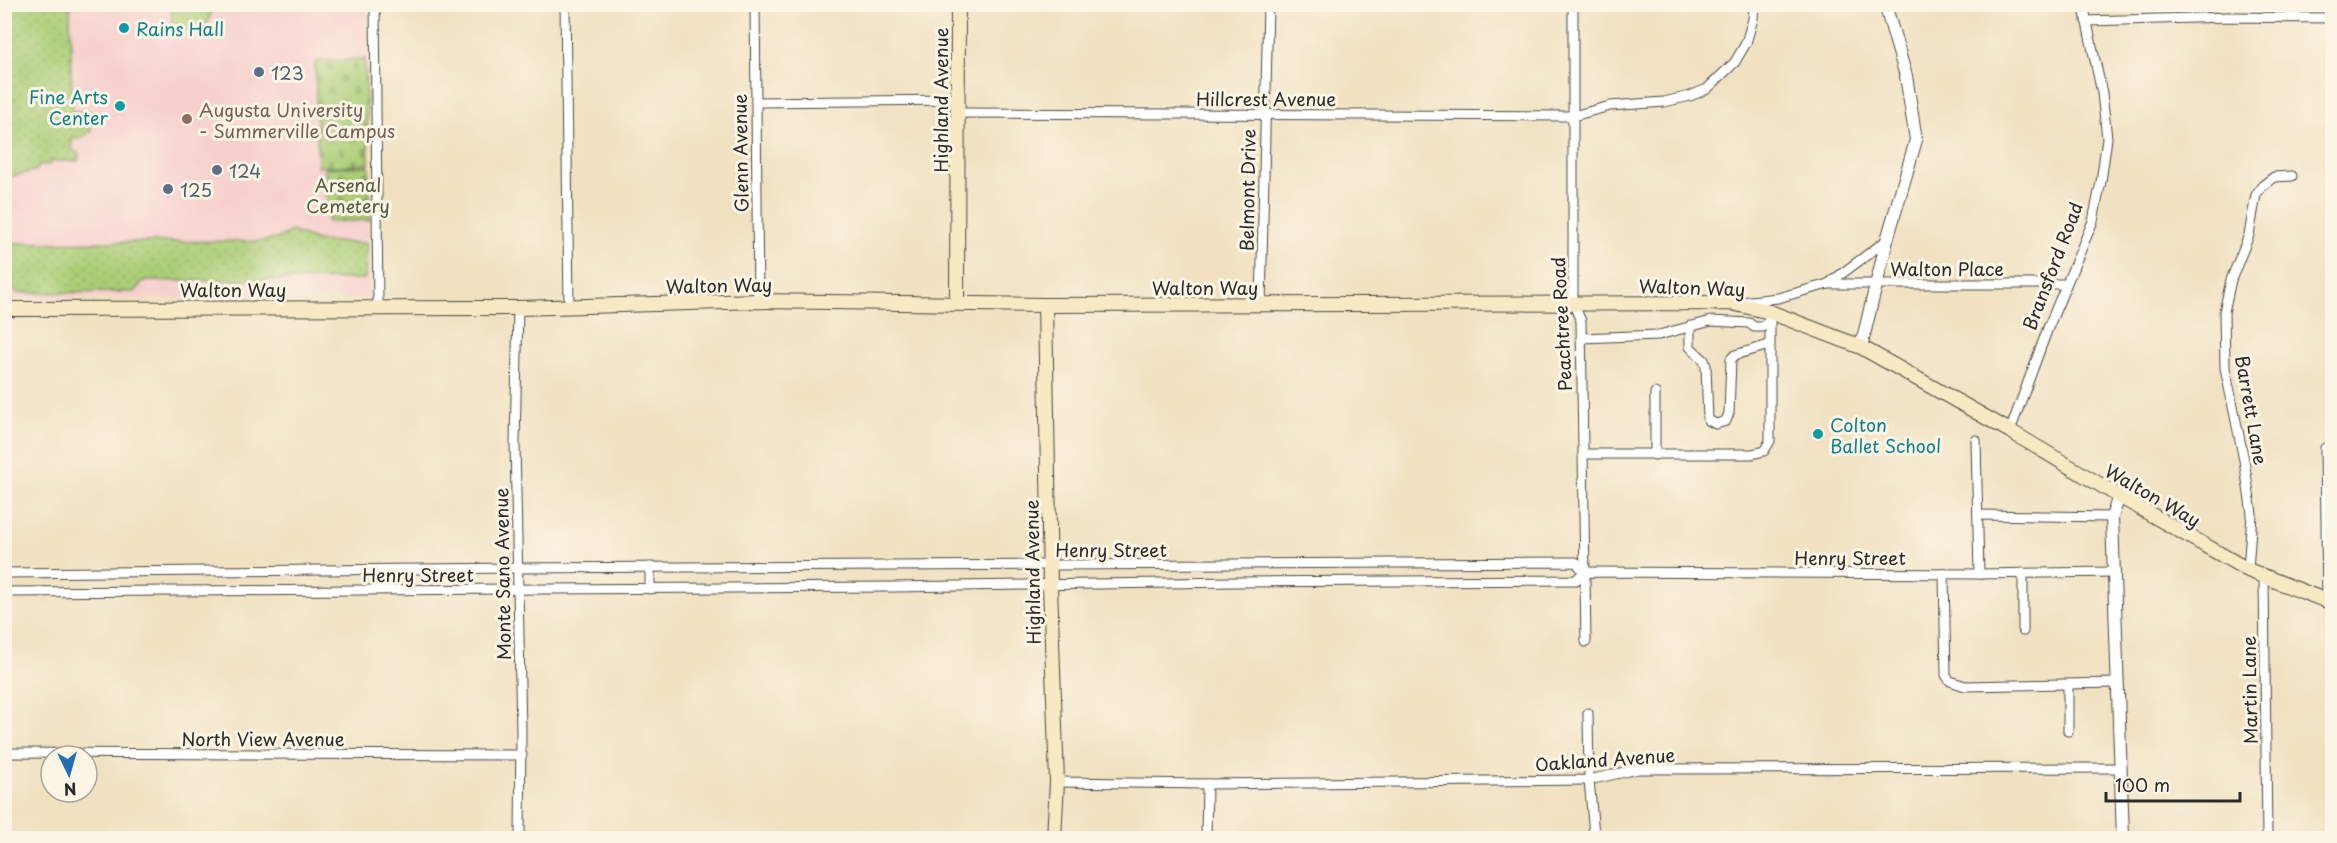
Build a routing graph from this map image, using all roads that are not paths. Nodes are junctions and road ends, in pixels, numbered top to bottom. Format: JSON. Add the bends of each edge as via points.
{"nodes":[{"id":1,"x":375,"y":4,"type":"edge"},
{"id":2,"x":565,"y":4,"type":"edge"},
{"id":3,"x":755,"y":4,"type":"edge"},
{"id":4,"x":958,"y":4,"type":"edge"},
{"id":5,"x":1268,"y":4,"type":"edge"},
{"id":6,"x":1573,"y":4,"type":"edge"},
{"id":7,"x":1754,"y":4,"type":"edge"},
{"id":8,"x":1885,"y":4,"type":"edge"},
{"id":9,"x":2084,"y":4,"type":"edge"},
{"id":10,"x":2332,"y":18,"type":"edge"},
{"id":11,"x":2086,"y":21,"type":"junction"},
{"id":12,"x":756,"y":102,"type":"junction"},
{"id":13,"x":957,"y":107,"type":"junction"},
{"id":14,"x":1266,"y":115,"type":"junction"},
{"id":15,"x":1573,"y":116,"type":"junction"},
{"id":16,"x":2292,"y":176,"type":"dead end"},
{"id":17,"x":1887,"y":240,"type":"junction"},
{"id":18,"x":1828,"y":284,"type":"junction"},
{"id":19,"x":1878,"y":284,"type":"junction"},
{"id":20,"x":2066,"y":284,"type":"junction"},
{"id":21,"x":758,"y":301,"type":"junction"},
{"id":22,"x":957,"y":303,"type":"junction"},
{"id":23,"x":1574,"y":303,"type":"junction"},
{"id":24,"x":1732,"y":303,"type":"junction"},
{"id":25,"x":1045,"y":305,"type":"junction"},
{"id":26,"x":1261,"y":305,"type":"junction"},
{"id":27,"x":378,"y":307,"type":"junction"},
{"id":28,"x":569,"y":307,"type":"junction"},
{"id":29,"x":518,"y":308,"type":"junction"},
{"id":30,"x":4,"y":309,"type":"edge"},
{"id":31,"x":1769,"y":316,"type":"junction"},
{"id":32,"x":1690,"y":326,"type":"junction"},
{"id":33,"x":1581,"y":338,"type":"junction"},
{"id":34,"x":1769,"y":345,"type":"junction"},
{"id":35,"x":1861,"y":347,"type":"junction"},
{"id":36,"x":1655,"y":393,"type":"dead end"},
{"id":37,"x":2010,"y":431,"type":"junction"},
{"id":38,"x":1976,"y":440,"type":"dead end"},
{"id":39,"x":2325,"y":448,"type":"dead end"},
{"id":40,"x":1583,"y":454,"type":"junction"},
{"id":41,"x":1655,"y":455,"type":"junction"},
{"id":42,"x":2119,"y":496,"type":"junction"},
{"id":43,"x":1978,"y":515,"type":"junction"},
{"id":44,"x":2112,"y":517,"type":"junction"},
{"id":45,"x":1461,"y":563,"type":"junction"},
{"id":46,"x":1254,"y":565,"type":"junction"},
{"id":47,"x":1049,"y":566,"type":"junction"},
{"id":48,"x":650,"y":567,"type":"junction"},
{"id":49,"x":765,"y":567,"type":"junction"},
{"id":50,"x":860,"y":567,"type":"junction"},
{"id":51,"x":519,"y":568,"type":"junction"},
{"id":52,"x":295,"y":570,"type":"junction"},
{"id":53,"x":2248,"y":570,"type":"junction"},
{"id":54,"x":170,"y":571,"type":"junction"},
{"id":55,"x":1584,"y":572,"type":"junction"},
{"id":56,"x":2115,"y":572,"type":"junction"},
{"id":57,"x":4,"y":573,"type":"edge"},
{"id":58,"x":2023,"y":573,"type":"junction"},
{"id":59,"x":1944,"y":574,"type":"junction"},
{"id":60,"x":1979,"y":574,"type":"junction"},
{"id":61,"x":2264,"y":578,"type":"junction"},
{"id":62,"x":1461,"y":580,"type":"junction"},
{"id":63,"x":1254,"y":582,"type":"junction"},
{"id":64,"x":1050,"y":585,"type":"junction"},
{"id":65,"x":862,"y":587,"type":"junction"},
{"id":66,"x":765,"y":588,"type":"junction"},
{"id":67,"x":650,"y":589,"type":"junction"},
{"id":68,"x":519,"y":590,"type":"junction"},
{"id":69,"x":169,"y":591,"type":"junction"},
{"id":70,"x":295,"y":591,"type":"junction"},
{"id":71,"x":4,"y":592,"type":"edge"},
{"id":72,"x":2330,"y":602,"type":"edge"},
{"id":73,"x":2023,"y":631,"type":"dead end"},
{"id":74,"x":1586,"y":642,"type":"dead end"},
{"id":75,"x":2118,"y":683,"type":"junction"},
{"id":76,"x":2068,"y":685,"type":"junction"},
{"id":77,"x":1588,"y":713,"type":"dead end"},
{"id":78,"x":2068,"y":731,"type":"dead end"},
{"id":79,"x":4,"y":753,"type":"edge"},
{"id":80,"x":522,"y":755,"type":"junction"},
{"id":81,"x":2121,"y":768,"type":"junction"},
{"id":82,"x":1589,"y":780,"type":"junction"},
{"id":83,"x":1057,"y":782,"type":"junction"},
{"id":84,"x":1207,"y":784,"type":"junction"},
{"id":85,"x":1594,"y":834,"type":"dead end"},
{"id":86,"x":520,"y":838,"type":"edge"},
{"id":87,"x":1054,"y":838,"type":"edge"},
{"id":88,"x":1206,"y":838,"type":"edge"},
{"id":89,"x":2123,"y":838,"type":"edge"},
{"id":90,"x":2267,"y":838,"type":"edge"}],
"edges":[{"from":1,"to":27,"type":"street"},
{"from":2,"to":28,"type":"street"},
{"from":3,"to":12,"type":"street","name":"Glenn Avenue"},
{"from":4,"to":13,"type":"main road","name":"Highland Avenue"},
{"from":5,"to":14,"type":"street","name":"Belmont Drive"},
{"from":6,"to":15,"type":"street","name":"Peachtree Road"},
{"from":7,"to":15,"type":"street","name":"Hillcrest Avenue","via":[[1746,43],[1736,62],[1707,89],[1681,98],[1610,106]]},
{"from":8,"to":17,"type":"street","via":[[1906,76],[1916,140]]},
{"from":9,"to":11,"type":"street","name":"Bransford Road"},
{"from":10,"to":11,"type":"street"},
{"from":11,"to":20,"type":"street","name":"Bransford Road","via":[[2102,93],[2107,138],[2092,221]]},
{"from":12,"to":13,"type":"street","name":"Hillcrest Avenue"},
{"from":12,"to":21,"type":"street","name":"Glenn Avenue"},
{"from":13,"to":14,"type":"street","name":"Hillcrest Avenue"},
{"from":13,"to":22,"type":"main road","name":"Highland Avenue"},
{"from":14,"to":15,"type":"street","name":"Hillcrest Avenue"},
{"from":14,"to":26,"type":"street","name":"Belmont Drive"},
{"from":15,"to":23,"type":"street","name":"Peachtree Road"},
{"from":16,"to":53,"type":"street","name":"Barrett Lane","via":[[2274,177],[2256,195],[2249,235],[2231,279],[2224,312],[2225,368],[2252,514]]},
{"from":17,"to":18,"type":"street"},
{"from":17,"to":19,"type":"street"},
{"from":18,"to":19,"type":"street","name":"Walton Place"},
{"from":18,"to":24,"type":"street","via":[[1778,298]]},
{"from":19,"to":20,"type":"street","name":"Walton Place"},
{"from":19,"to":35,"type":"street"},
{"from":20,"to":37,"type":"street","name":"Bransford Road"},
{"from":21,"to":22,"type":"main road","name":"Walton Way"},
{"from":21,"to":28,"type":"main road","name":"Walton Way"},
{"from":22,"to":25,"type":"main road","name":"Walton Way"},
{"from":23,"to":24,"type":"main road","name":"Walton Way"},
{"from":23,"to":26,"type":"main road","name":"Walton Way"},
{"from":23,"to":33,"type":"street","name":"Peachtree Road","via":[[1581,321]]},
{"from":24,"to":31,"type":"main road","name":"Walton Way"},
{"from":25,"to":26,"type":"main road","name":"Walton Way"},
{"from":25,"to":47,"type":"main road","name":"Highland Avenue"},
{"from":27,"to":29,"type":"main road","name":"Walton Way"},
{"from":27,"to":30,"type":"main road","name":"Walton Way"},
{"from":28,"to":29,"type":"main road","name":"Walton Way"},
{"from":29,"to":51,"type":"street","name":"Monte Sano Avenue","via":[[515,443]]},
{"from":31,"to":32,"type":"street","via":[[1762,327],[1711,321]]},
{"from":31,"to":34,"type":"street"},
{"from":31,"to":35,"type":"main road","name":"Walton Way"},
{"from":32,"to":33,"type":"street","via":[[1659,335]]},
{"from":32,"to":34,"type":"street","via":[[1690,347],[1706,366],[1708,420],[1716,424],[1726,421],[1729,414],[1731,359]]},
{"from":33,"to":40,"type":"street","name":"Peachtree Road"},
{"from":34,"to":41,"type":"street","via":[[1770,441],[1764,451]]},
{"from":35,"to":37,"type":"main road","name":"Walton Way"},
{"from":36,"to":41,"type":"street"},
{"from":37,"to":42,"type":"main road","name":"Walton Way"},
{"from":38,"to":43,"type":"street"},
{"from":39,"to":72,"type":"street"},
{"from":40,"to":41,"type":"street"},
{"from":40,"to":55,"type":"street","name":"Peachtree Road"},
{"from":42,"to":44,"type":"street"},
{"from":42,"to":53,"type":"main road","name":"Walton Way"},
{"from":43,"to":44,"type":"street"},
{"from":43,"to":60,"type":"street"},
{"from":44,"to":56,"type":"street"},
{"from":45,"to":46,"type":"street","name":"Henry Street"},
{"from":45,"to":55,"type":"street","name":"Henry Street","via":[[1576,562]]},
{"from":45,"to":62,"type":"street"},
{"from":46,"to":47,"type":"street","name":"Henry Street"},
{"from":46,"to":63,"type":"street"},
{"from":47,"to":50,"type":"street","name":"Henry Street"},
{"from":47,"to":64,"type":"main road","name":"Highland Avenue"},
{"from":48,"to":49,"type":"street","name":"Henry Street"},
{"from":48,"to":51,"type":"street","name":"Henry Street"},
{"from":48,"to":67,"type":"street"},
{"from":49,"to":50,"type":"street","name":"Henry Street"},
{"from":49,"to":66,"type":"street"},
{"from":50,"to":65,"type":"street"},
{"from":51,"to":52,"type":"street","name":"Henry Street"},
{"from":51,"to":68,"type":"street","name":"Monte Sano Avenue"},
{"from":52,"to":54,"type":"street","name":"Henry Street"},
{"from":52,"to":70,"type":"street"},
{"from":53,"to":61,"type":"main road","name":"Walton Way"},
{"from":54,"to":57,"type":"street","name":"Henry Street"},
{"from":54,"to":69,"type":"street"},
{"from":55,"to":59,"type":"street","name":"Henry Street"},
{"from":55,"to":62,"type":"street","name":"Henry Street","via":[[1576,580]]},
{"from":55,"to":74,"type":"street","name":"Peachtree Road"},
{"from":56,"to":58,"type":"street","name":"Henry Street"},
{"from":56,"to":75,"type":"street"},
{"from":58,"to":60,"type":"street","name":"Henry Street"},
{"from":58,"to":73,"type":"street"},
{"from":59,"to":60,"type":"street","name":"Henry Street"},
{"from":59,"to":76,"type":"street","via":[[1946,675],[1950,681],[1965,686]]},
{"from":61,"to":72,"type":"main road","name":"Walton Way"},
{"from":61,"to":90,"type":"street","name":"Martin Lane"},
{"from":62,"to":63,"type":"street","name":"Henry Street"},
{"from":63,"to":64,"type":"street","name":"Henry Street"},
{"from":64,"to":65,"type":"street","name":"Henry Street"},
{"from":64,"to":83,"type":"main road","name":"Highland Avenue"},
{"from":65,"to":66,"type":"street","name":"Henry Street"},
{"from":66,"to":67,"type":"street","name":"Henry Street"},
{"from":67,"to":68,"type":"street","name":"Henry Street"},
{"from":68,"to":70,"type":"street","name":"Henry Street"},
{"from":68,"to":80,"type":"street","name":"Monte Sano Avenue"},
{"from":69,"to":70,"type":"street","name":"Henry Street"},
{"from":69,"to":71,"type":"street","name":"Henry Street"},
{"from":75,"to":76,"type":"street"},
{"from":75,"to":81,"type":"street"},
{"from":76,"to":78,"type":"street"},
{"from":77,"to":82,"type":"street"},
{"from":79,"to":80,"type":"street","name":"North View Avenue"},
{"from":80,"to":86,"type":"street","name":"Monte Sano Avenue"},
{"from":81,"to":82,"type":"street","name":"Oakland Avenue","via":[[1638,769]]},
{"from":81,"to":89,"type":"street"},
{"from":82,"to":84,"type":"street","name":"Oakland Avenue"},
{"from":82,"to":85,"type":"street"},
{"from":83,"to":84,"type":"street","name":"Oakland Avenue"},
{"from":83,"to":87,"type":"main road","name":"Highland Avenue"},
{"from":84,"to":88,"type":"street"}]}
